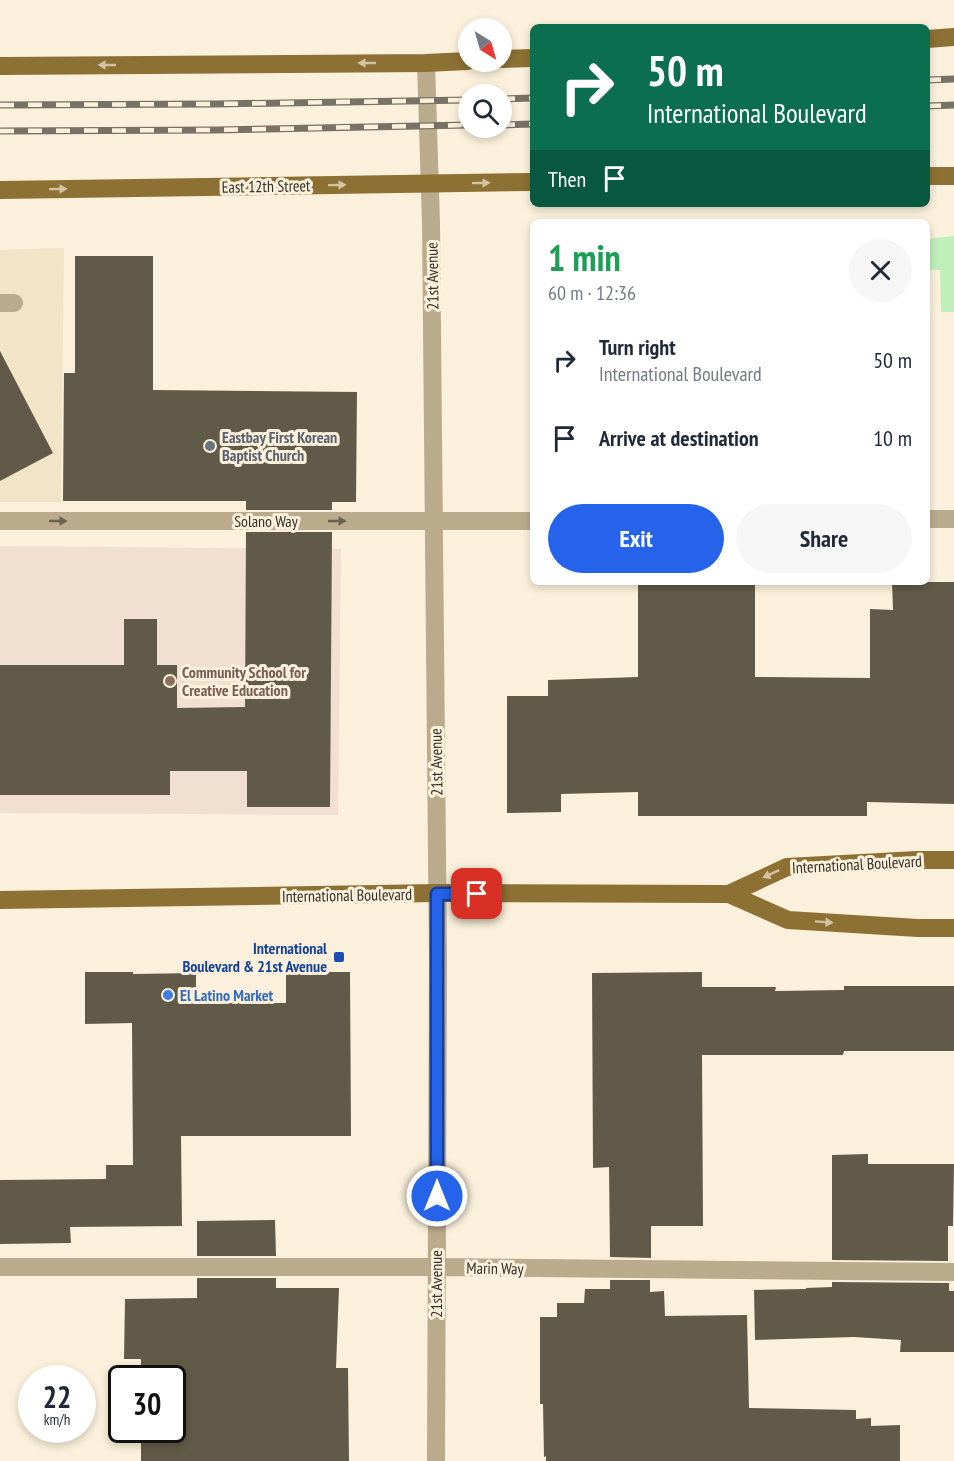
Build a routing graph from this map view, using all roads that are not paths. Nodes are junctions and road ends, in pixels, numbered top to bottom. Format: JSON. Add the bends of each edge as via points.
{"nodes":[{"id":1,"x":954,"y":37,"type":"edge"},
{"id":2,"x":930,"y":39,"type":"edge"},
{"id":3,"x":530,"y":58,"type":"edge"},
{"id":4,"x":512,"y":59,"type":"edge"},
{"id":5,"x":458,"y":61,"type":"edge"},
{"id":6,"x":426,"y":63,"type":"junction"},
{"id":7,"x":0,"y":66,"type":"edge"},
{"id":8,"x":930,"y":176,"type":"edge"},
{"id":9,"x":954,"y":176,"type":"edge"},
{"id":10,"x":530,"y":182,"type":"edge"},
{"id":11,"x":429,"y":184,"type":"junction"},
{"id":12,"x":0,"y":190,"type":"edge"},
{"id":13,"x":930,"y":519,"type":"edge"},
{"id":14,"x":954,"y":519,"type":"edge"},
{"id":15,"x":530,"y":520,"type":"edge"},
{"id":16,"x":0,"y":521,"type":"edge"},
{"id":17,"x":434,"y":521,"type":"junction"},
{"id":18,"x":954,"y":860,"type":"edge"},
{"id":19,"x":437,"y":894,"type":"junction"},
{"id":20,"x":729,"y":894,"type":"junction"},
{"id":21,"x":0,"y":900,"type":"edge"},
{"id":22,"x":954,"y":928,"type":"edge"},
{"id":23,"x":0,"y":1267,"type":"edge"},
{"id":24,"x":436,"y":1267,"type":"junction"},
{"id":25,"x":954,"y":1272,"type":"edge"},
{"id":26,"x":436,"y":1461,"type":"edge"}],
"edges":[{"from":1,"to":2,"type":"main road"},
{"from":3,"to":4,"type":"main road"},
{"from":5,"to":6,"type":"main road"},
{"from":6,"to":7,"type":"main road","one_way":true},
{"from":6,"to":11,"type":"street","name":"21st Avenue"},
{"from":8,"to":9,"type":"main road"},
{"from":11,"to":10,"type":"main road","name":"East 12th Street","one_way":true},
{"from":12,"to":11,"type":"main road","name":"East 12th Street","one_way":true},
{"from":11,"to":17,"type":"street","name":"21st Avenue"},
{"from":13,"to":14,"type":"street"},
{"from":15,"to":17,"type":"street","name":"Solano Way"},
{"from":16,"to":17,"type":"street","name":"Solano Way","one_way":true},
{"from":17,"to":19,"type":"street","name":"21st Avenue"},
{"from":18,"to":20,"type":"main road","name":"International Boulevard","one_way":true,"via":[[787,867]]},
{"from":19,"to":20,"type":"main road","name":"International Boulevard"},
{"from":19,"to":21,"type":"main road","name":"International Boulevard"},
{"from":19,"to":24,"type":"street","name":"21st Avenue"},
{"from":20,"to":22,"type":"main road","name":"International Boulevard","one_way":true,"via":[[788,920]]},
{"from":23,"to":24,"type":"street","name":"Marin Way"},
{"from":24,"to":25,"type":"street","name":"Marin Way"},
{"from":24,"to":26,"type":"street","name":"21st Avenue"}]}
